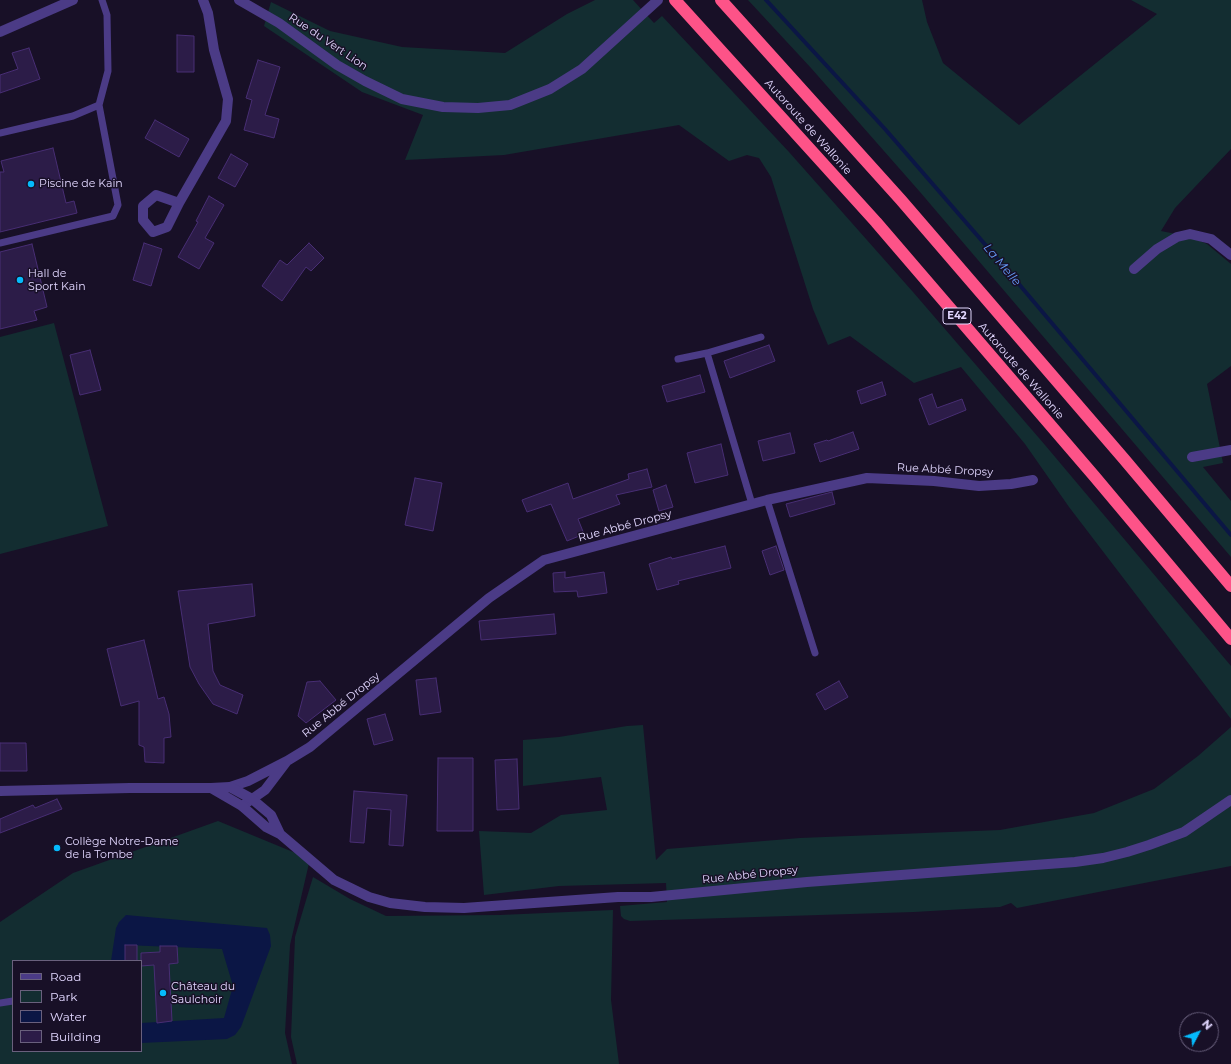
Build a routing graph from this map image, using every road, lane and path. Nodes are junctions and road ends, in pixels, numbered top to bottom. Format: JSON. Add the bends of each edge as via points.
{"nodes":[{"id":1,"x":73,"y":0,"type":"edge"},
{"id":2,"x":102,"y":0,"type":"edge"},
{"id":3,"x":203,"y":0,"type":"edge"},
{"id":4,"x":239,"y":0,"type":"edge"},
{"id":5,"x":658,"y":0,"type":"edge"},
{"id":6,"x":675,"y":0,"type":"edge"},
{"id":7,"x":722,"y":0,"type":"edge"},
{"id":8,"x":0,"y":32,"type":"edge"},
{"id":9,"x":99,"y":105,"type":"junction"},
{"id":10,"x":0,"y":133,"type":"edge"},
{"id":11,"x":179,"y":203,"type":"dead end"},
{"id":12,"x":0,"y":243,"type":"edge"},
{"id":13,"x":1231,"y":255,"type":"edge"},
{"id":14,"x":1134,"y":269,"type":"dead end"},
{"id":15,"x":761,"y":337,"type":"dead end"},
{"id":16,"x":707,"y":353,"type":"junction"},
{"id":17,"x":678,"y":359,"type":"dead end"},
{"id":18,"x":1231,"y":450,"type":"edge"},
{"id":19,"x":1192,"y":457,"type":"dead end"},
{"id":20,"x":1033,"y":480,"type":"dead end"},
{"id":21,"x":767,"y":500,"type":"junction"},
{"id":22,"x":752,"y":504,"type":"junction"},
{"id":23,"x":1231,"y":586,"type":"edge"},
{"id":24,"x":1231,"y":639,"type":"edge"},
{"id":25,"x":816,"y":653,"type":"dead end"},
{"id":26,"x":287,"y":761,"type":"junction"},
{"id":27,"x":230,"y":787,"type":"junction"},
{"id":28,"x":211,"y":788,"type":"junction"},
{"id":29,"x":0,"y":791,"type":"edge"},
{"id":30,"x":252,"y":799,"type":"junction"},
{"id":31,"x":1231,"y":800,"type":"edge"},
{"id":32,"x":242,"y":806,"type":"junction"},
{"id":33,"x":280,"y":834,"type":"junction"},
{"id":34,"x":12,"y":1001,"type":"edge"},
{"id":35,"x":0,"y":1003,"type":"edge"}],
"edges":[{"from":1,"to":8,"type":"street"},
{"from":2,"to":9,"type":"lane","via":[[107,15],[108,70]]},
{"from":3,"to":11,"type":"street","via":[[228,99],[226,121]]},
{"from":4,"to":5,"type":"street","name":"Rue du Vert Lion","via":[[279,23],[338,65],[402,99],[442,107],[478,108],[510,105],[550,89],[582,69]]},
{"from":6,"to":24,"type":"highway","name":"Autoroute de Wallonie","number":"E42","via":[[876,222]]},
{"from":7,"to":23,"type":"highway","name":"Autoroute de Wallonie","via":[[900,200]]},
{"from":9,"to":10,"type":"lane","via":[[73,116]]},
{"from":9,"to":12,"type":"lane","via":[[118,205],[112,216]]},
{"from":13,"to":14,"type":"street","via":[[1211,239],[1190,234],[1177,237],[1157,249]]},
{"from":15,"to":16,"type":"lane"},
{"from":16,"to":17,"type":"lane"},
{"from":16,"to":22,"type":"lane"},
{"from":18,"to":19,"type":"street"},
{"from":20,"to":21,"type":"street","name":"Rue Abbé Dropsy","via":[[979,486],[867,478]]},
{"from":21,"to":22,"type":"street","name":"Rue Abbé Dropsy"},
{"from":21,"to":25,"type":"lane"},
{"from":22,"to":26,"type":"street","name":"Rue Abbé Dropsy","via":[[544,560],[489,598],[310,747]]},
{"from":26,"to":27,"type":"street","name":"Rue Abbé Dropsy","via":[[248,781]]},
{"from":26,"to":30,"type":"street","name":"Rue Abbé Dropsy","via":[[265,790]]},
{"from":27,"to":28,"type":"street","name":"Rue Abbé Dropsy"},
{"from":27,"to":30,"type":"street","name":"Rue Abbé Dropsy"},
{"from":28,"to":29,"type":"street","name":"Rue Abbé Dropsy"},
{"from":28,"to":32,"type":"street","name":"Rue Abbé Dropsy"},
{"from":30,"to":32,"type":"street","name":"Rue Abbé Dropsy"},
{"from":30,"to":33,"type":"street","name":"Rue Abbé Dropsy","via":[[271,816]]},
{"from":31,"to":33,"type":"street","name":"Rue Abbé Dropsy","via":[[1184,832],[1149,846],[1103,858],[1075,862],[807,882],[651,897],[464,908],[390,904],[369,897],[334,880]]},
{"from":32,"to":33,"type":"street","name":"Rue Abbé Dropsy","via":[[266,827]]},
{"from":34,"to":35,"type":"lane"}]}
